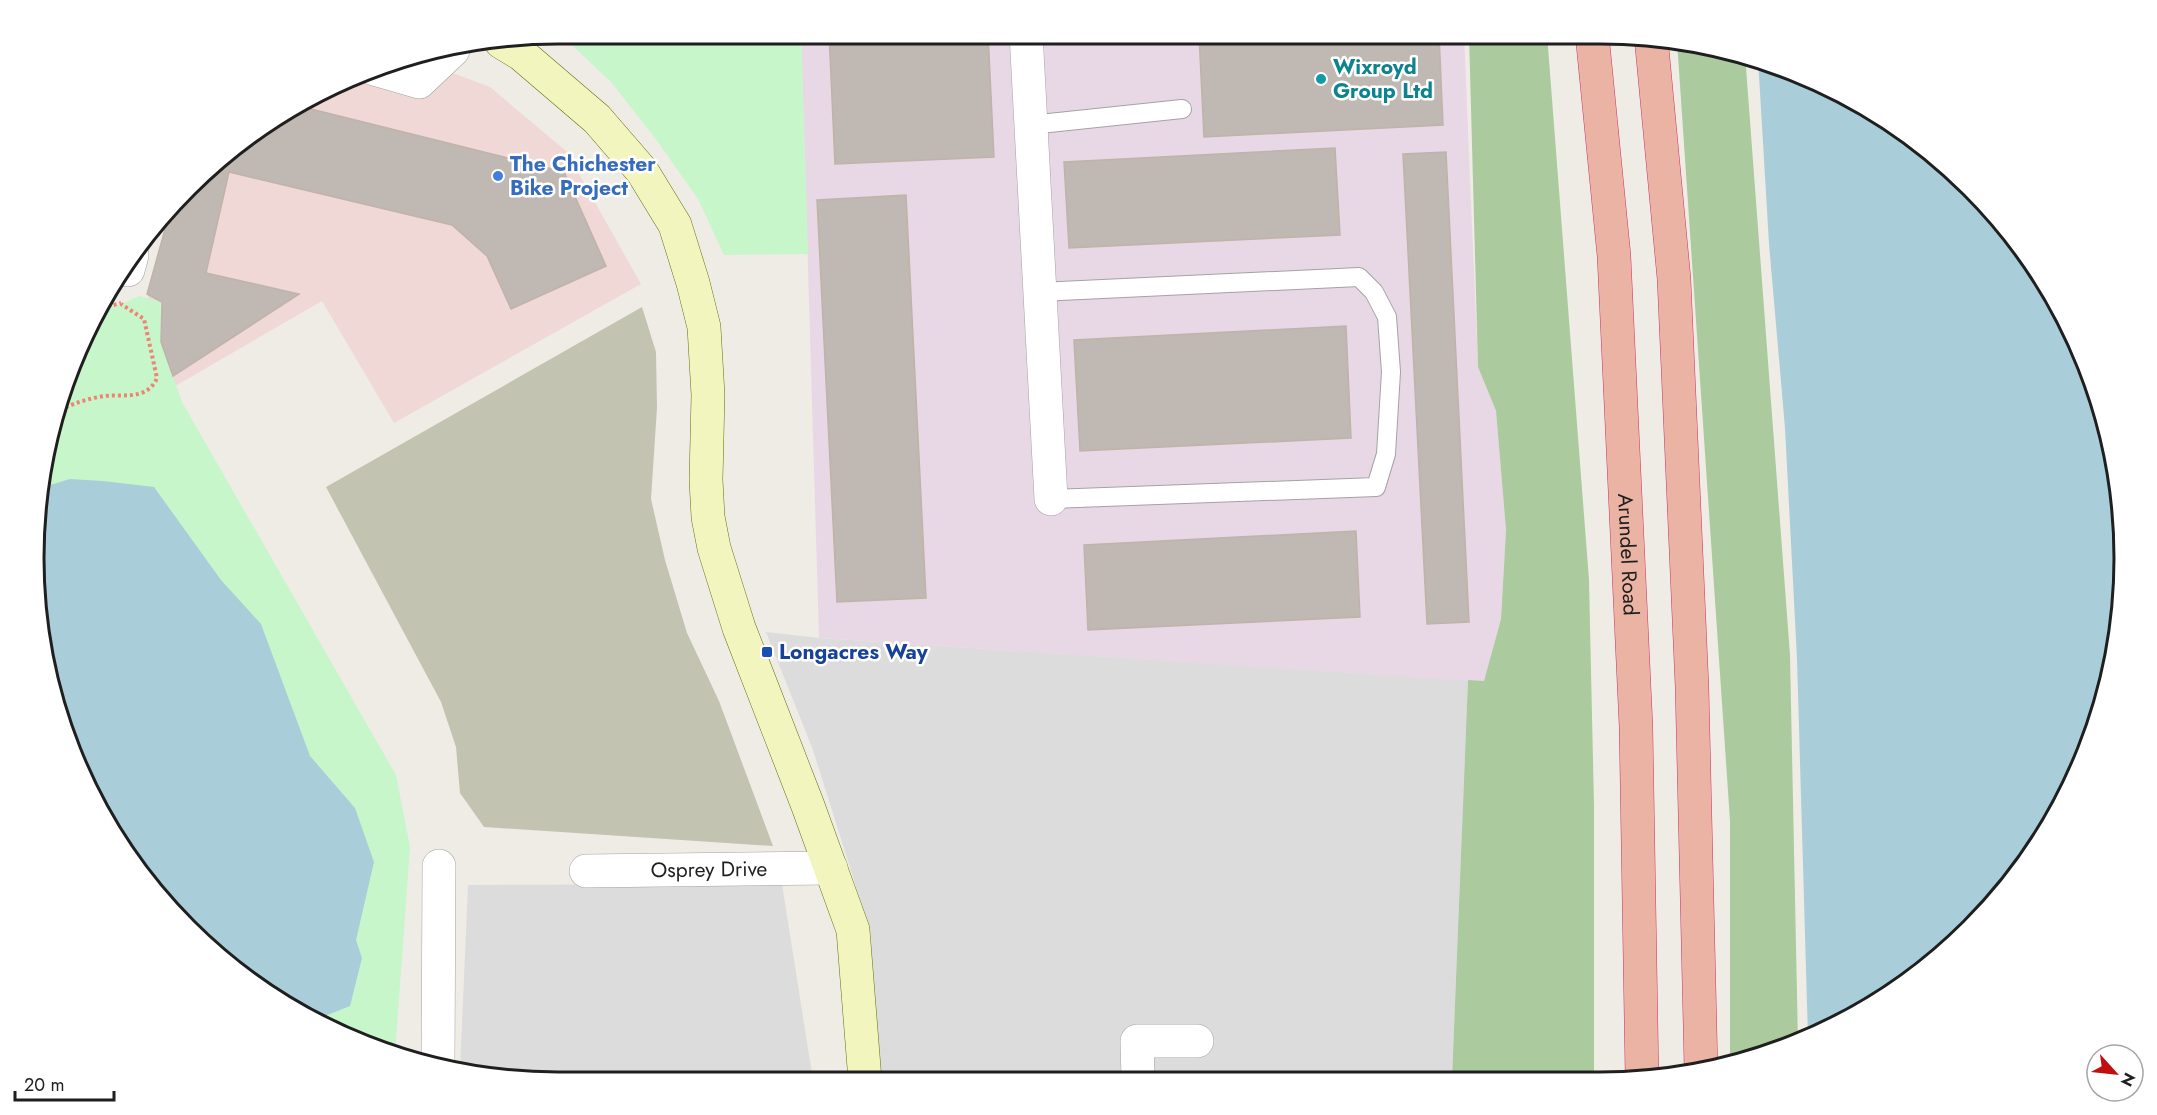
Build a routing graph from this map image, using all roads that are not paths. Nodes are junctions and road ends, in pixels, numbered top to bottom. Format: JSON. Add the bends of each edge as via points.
{"nodes":[{"id":1,"x":1026,"y":44,"type":"edge"},
{"id":2,"x":1593,"y":44,"type":"edge"},
{"id":3,"x":508,"y":46,"type":"edge"},
{"id":4,"x":1652,"y":47,"type":"edge"},
{"id":5,"x":447,"y":55,"type":"edge"},
{"id":6,"x":387,"y":73,"type":"edge"},
{"id":7,"x":1182,"y":109,"type":"dead end"},
{"id":8,"x":1030,"y":125,"type":"junction"},
{"id":9,"x":1039,"y":292,"type":"junction"},
{"id":10,"x":1051,"y":499,"type":"joint"},
{"id":11,"x":440,"y":866,"type":"dead end"},
{"id":12,"x":831,"y":868,"type":"junction"},
{"id":13,"x":586,"y":871,"type":"dead end"},
{"id":14,"x":1197,"y":1041,"type":"dead end"},
{"id":15,"x":438,"y":1057,"type":"edge"},
{"id":16,"x":1701,"y":1062,"type":"edge"},
{"id":17,"x":1642,"y":1069,"type":"edge"},
{"id":18,"x":864,"y":1072,"type":"edge"},
{"id":19,"x":1138,"y":1072,"type":"edge"}],
"edges":[{"from":1,"to":8,"type":"street"},
{"from":2,"to":17,"type":"highway","name":"Arundel Road","via":[[1615,267],[1636,727]]},
{"from":3,"to":12,"type":"main road","via":[[597,119],[642,171],[675,225],[704,327],[707,508],[714,548],[739,628]]},
{"from":4,"to":16,"type":"highway","via":[[1674,279],[1692,687]]},
{"from":5,"to":6,"type":"street","via":[[419,82]]},
{"from":7,"to":8,"type":"lane"},
{"from":8,"to":9,"type":"street"},
{"from":9,"to":10,"type":"street"},
{"from":9,"to":10,"type":"lane","via":[[1359,278],[1374,292],[1387,317],[1391,372],[1386,454],[1376,487]]},
{"from":11,"to":15,"type":"street"},
{"from":12,"to":13,"type":"street","name":"Osprey Drive"},
{"from":12,"to":18,"type":"main road","via":[[853,930]]},
{"from":14,"to":19,"type":"street","via":[[1137,1041]]}]}
